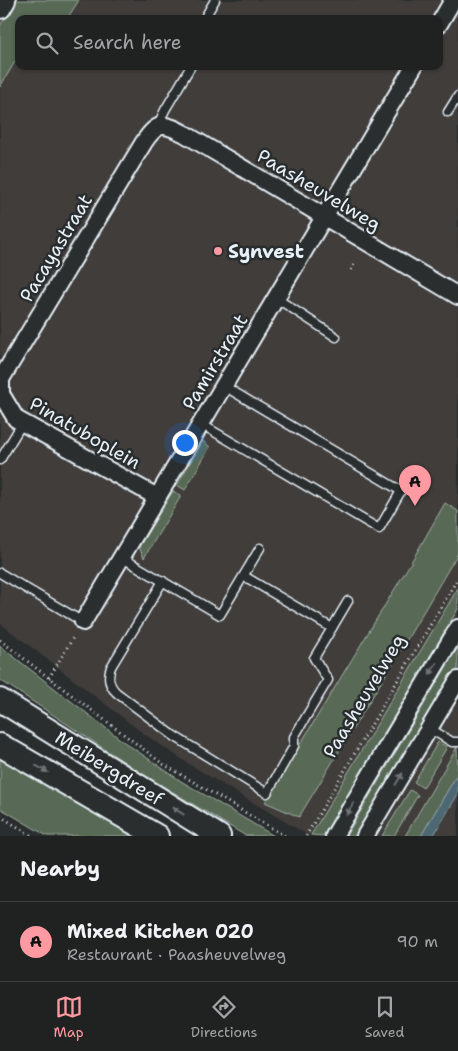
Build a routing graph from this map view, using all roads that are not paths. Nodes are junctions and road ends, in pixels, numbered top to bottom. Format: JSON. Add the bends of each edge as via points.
{"nodes":[{"id":1,"x":4,"y":0,"type":"edge"},
{"id":2,"x":215,"y":0,"type":"edge"},
{"id":3,"x":452,"y":2,"type":"edge"},
{"id":4,"x":0,"y":7,"type":"edge"},
{"id":5,"x":206,"y":15,"type":"edge"},
{"id":6,"x":443,"y":17,"type":"edge"},
{"id":7,"x":189,"y":70,"type":"edge"},
{"id":8,"x":412,"y":70,"type":"edge"},
{"id":9,"x":458,"y":96,"type":"edge"},
{"id":10,"x":448,"y":112,"type":"dead end"},
{"id":11,"x":157,"y":127,"type":"junction"},
{"id":12,"x":325,"y":216,"type":"junction"},
{"id":13,"x":458,"y":296,"type":"edge"},
{"id":14,"x":276,"y":298,"type":"junction"},
{"id":15,"x":336,"y":337,"type":"dead end"},
{"id":16,"x":224,"y":386,"type":"junction"},
{"id":17,"x":0,"y":395,"type":"edge"},
{"id":18,"x":23,"y":422,"type":"junction"},
{"id":19,"x":201,"y":424,"type":"junction"},
{"id":20,"x":0,"y":460,"type":"edge"},
{"id":21,"x":157,"y":497,"type":"junction"},
{"id":22,"x":260,"y":548,"type":"dead end"},
{"id":23,"x":121,"y":557,"type":"junction"},
{"id":24,"x":0,"y":573,"type":"edge"},
{"id":25,"x":244,"y":576,"type":"junction"},
{"id":26,"x":163,"y":582,"type":"junction"},
{"id":27,"x":348,"y":601,"type":"dead end"},
{"id":28,"x":83,"y":622,"type":"joint"},
{"id":29,"x":332,"y":628,"type":"junction"},
{"id":30,"x":458,"y":628,"type":"edge"},
{"id":31,"x":458,"y":680,"type":"edge"},
{"id":32,"x":0,"y":700,"type":"edge"},
{"id":33,"x":429,"y":728,"type":"junction"},
{"id":34,"x":458,"y":742,"type":"edge"},
{"id":35,"x":0,"y":744,"type":"edge"},
{"id":36,"x":158,"y":836,"type":"edge"},
{"id":37,"x":219,"y":836,"type":"edge"},
{"id":38,"x":334,"y":836,"type":"edge"},
{"id":39,"x":365,"y":836,"type":"edge"}],
"edges":[{"from":1,"to":4,"type":"main road"},
{"from":2,"to":5,"type":"lane"},
{"from":3,"to":6,"type":"street"},
{"from":7,"to":11,"type":"lane"},
{"from":8,"to":12,"type":"street","name":"Pamirstraat"},
{"from":9,"to":10,"type":"lane"},
{"from":11,"to":12,"type":"street","name":"Paasheuvelweg","via":[[172,127]]},
{"from":11,"to":17,"type":"street","name":"Pacayastraat","via":[[144,142],[1,379]]},
{"from":12,"to":13,"type":"street","name":"Paasheuvelweg"},
{"from":12,"to":14,"type":"street","name":"Pamirstraat"},
{"from":14,"to":15,"type":"lane"},
{"from":14,"to":16,"type":"street","name":"Pamirstraat"},
{"from":16,"to":19,"type":"street","name":"Pamirstraat"},
{"from":16,"to":19,"type":"lane","via":[[401,491],[379,528]]},
{"from":17,"to":18,"type":"street","name":"Pinatuboplein","via":[[16,419]]},
{"from":18,"to":20,"type":"lane"},
{"from":18,"to":21,"type":"street","name":"Pinatuboplein"},
{"from":19,"to":21,"type":"street","name":"Pamirstraat"},
{"from":21,"to":23,"type":"street","name":"Pamirstraat"},
{"from":22,"to":25,"type":"lane"},
{"from":23,"to":26,"type":"lane"},
{"from":23,"to":28,"type":"street","name":"Pamirstraat"},
{"from":24,"to":28,"type":"lane"},
{"from":25,"to":26,"type":"lane","via":[[220,615]]},
{"from":25,"to":29,"type":"lane"},
{"from":26,"to":29,"type":"lane","via":[[111,667],[110,684],[117,693],[174,736],[267,793],[294,746],[294,736],[328,680],[314,658]]},
{"from":27,"to":29,"type":"lane"},
{"from":30,"to":38,"type":"street","one_way":true},
{"from":31,"to":33,"type":"street"},
{"from":37,"to":32,"type":"main road","name":"Meibergdreef","one_way":true},
{"from":33,"to":34,"type":"lane","via":[[452,742]]},
{"from":39,"to":33,"type":"street","one_way":true},
{"from":35,"to":36,"type":"main road","name":"Meibergdreef","one_way":true}]}
